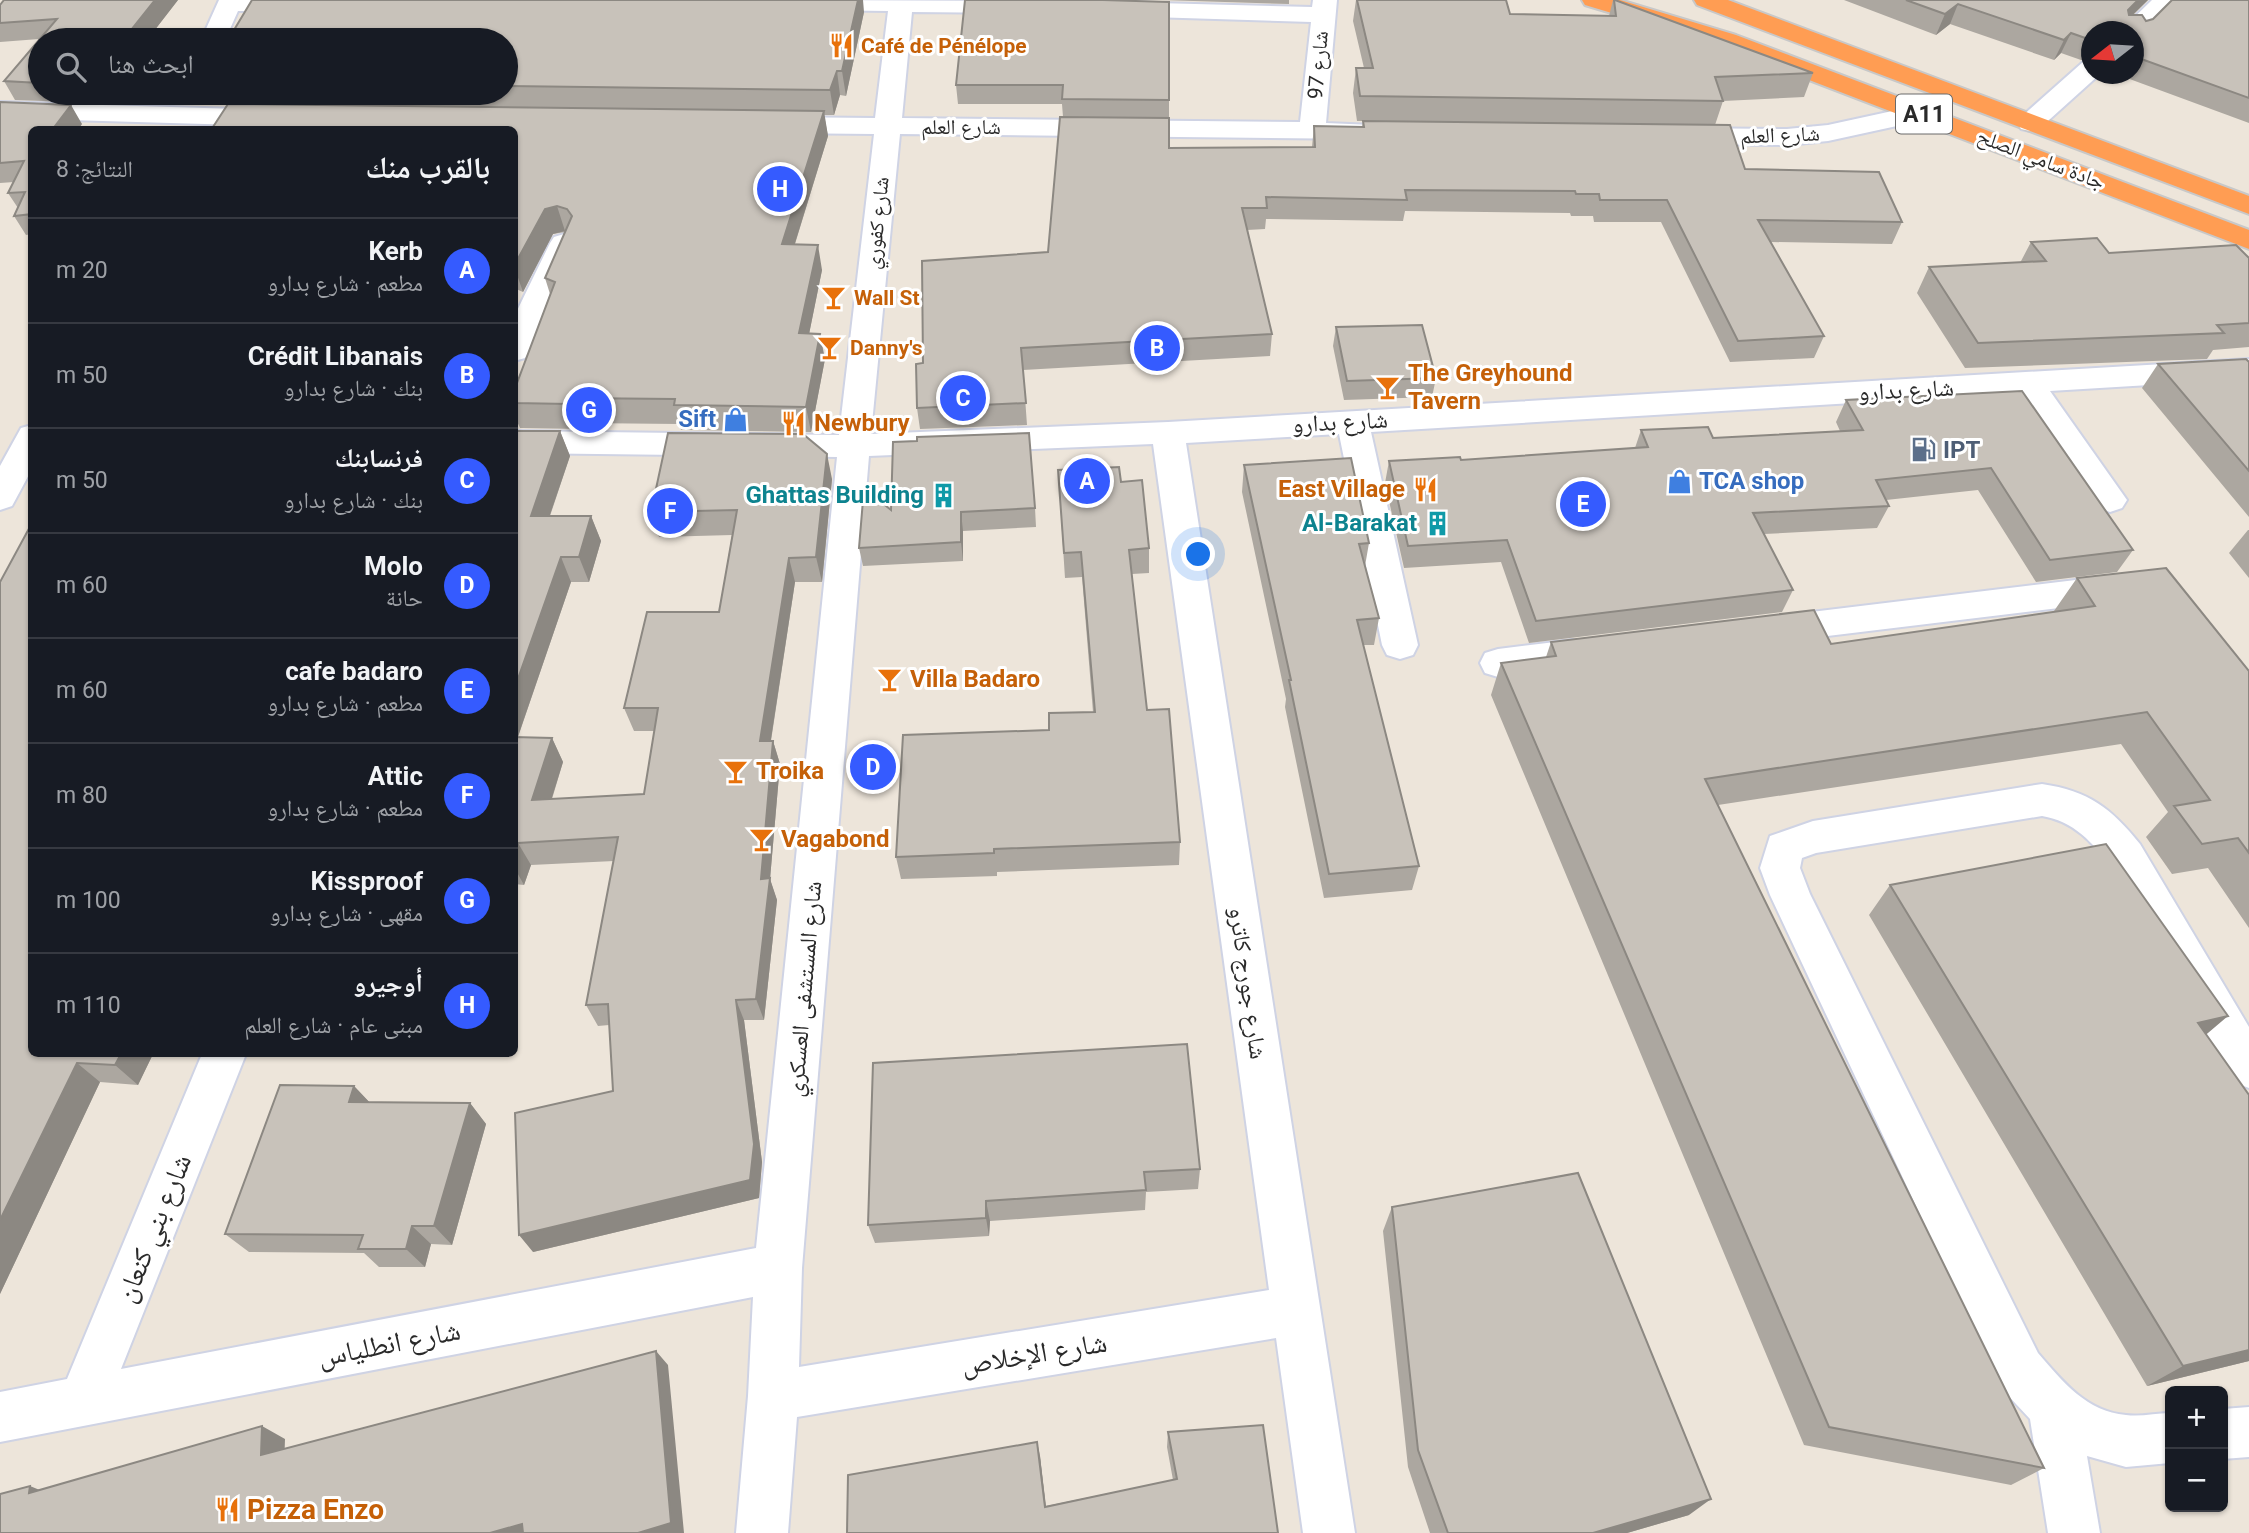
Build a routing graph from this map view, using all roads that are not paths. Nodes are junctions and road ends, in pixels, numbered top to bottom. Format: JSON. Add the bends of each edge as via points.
{"nodes":[{"id":1,"x":1594,"y":0,"type":"edge"},
{"id":2,"x":1706,"y":0,"type":"edge"},
{"id":3,"x":2166,"y":0,"type":"edge"},
{"id":4,"x":901,"y":1,"type":"edge"},
{"id":5,"x":230,"y":2,"type":"edge"},
{"id":6,"x":788,"y":3,"type":"edge"},
{"id":7,"x":327,"y":4,"type":"edge"},
{"id":8,"x":1037,"y":6,"type":"edge"},
{"id":9,"x":1091,"y":8,"type":"edge"},
{"id":10,"x":1324,"y":8,"type":"edge"},
{"id":11,"x":2143,"y":21,"type":"edge"},
{"id":12,"x":218,"y":28,"type":"edge"},
{"id":13,"x":2081,"y":76,"type":"edge"},
{"id":14,"x":0,"y":110,"type":"edge"},
{"id":15,"x":181,"y":113,"type":"edge"},
{"id":16,"x":1920,"y":113,"type":"junction"},
{"id":17,"x":304,"y":118,"type":"edge"},
{"id":18,"x":2030,"y":123,"type":"junction"},
{"id":19,"x":748,"y":125,"type":"edge"},
{"id":20,"x":887,"y":127,"type":"junction"},
{"id":21,"x":1312,"y":130,"type":"junction"},
{"id":22,"x":1382,"y":131,"type":"edge"},
{"id":23,"x":1662,"y":135,"type":"edge"},
{"id":24,"x":2249,"y":206,"type":"edge"},
{"id":25,"x":2249,"y":240,"type":"edge"},
{"id":26,"x":565,"y":243,"type":"edge"},
{"id":27,"x":518,"y":343,"type":"edge"},
{"id":28,"x":2249,"y":369,"type":"edge"},
{"id":29,"x":2028,"y":383,"type":"junction"},
{"id":30,"x":1353,"y":422,"type":"junction"},
{"id":31,"x":1168,"y":433,"type":"junction"},
{"id":32,"x":0,"y":435,"type":"edge"},
{"id":33,"x":28,"y":436,"type":"edge"},
{"id":34,"x":518,"y":442,"type":"edge"},
{"id":35,"x":28,"y":444,"type":"edge"},
{"id":36,"x":854,"y":446,"type":"junction"},
{"id":37,"x":0,"y":498,"type":"edge"},
{"id":38,"x":2110,"y":500,"type":"dead end"},
{"id":39,"x":2151,"y":584,"type":"edge"},
{"id":40,"x":1735,"y":635,"type":"edge"},
{"id":41,"x":1400,"y":645,"type":"dead end"},
{"id":42,"x":1609,"y":650,"type":"edge"},
{"id":43,"x":1498,"y":663,"type":"edge"},
{"id":44,"x":223,"y":1057,"type":"edge"},
{"id":45,"x":2249,"y":1068,"type":"edge"},
{"id":46,"x":778,"y":1268,"type":"junction"},
{"id":47,"x":1296,"y":1310,"type":"junction"},
{"id":48,"x":773,"y":1396,"type":"junction"},
{"id":49,"x":82,"y":1403,"type":"junction"},
{"id":50,"x":2054,"y":1410,"type":"junction"},
{"id":51,"x":0,"y":1417,"type":"edge"},
{"id":52,"x":2249,"y":1432,"type":"edge"},
{"id":53,"x":2228,"y":1434,"type":"edge"},
{"id":54,"x":2165,"y":1438,"type":"edge"},
{"id":55,"x":762,"y":1533,"type":"edge"},
{"id":56,"x":1329,"y":1533,"type":"edge"},
{"id":57,"x":2074,"y":1533,"type":"edge"}],
"edges":[{"from":1,"to":16,"type":"highway","name":"جادة سامي الصلح","number":"A11","via":[[1727,40]]},
{"from":2,"to":18,"type":"highway","name":"جادة سامي الصلح","number":"A11"},
{"from":3,"to":11,"type":"street"},
{"from":4,"to":6,"type":"street"},
{"from":4,"to":8,"type":"street"},
{"from":4,"to":20,"type":"street","name":"شارع كفوري"},
{"from":5,"to":7,"type":"street"},
{"from":5,"to":12,"type":"street"},
{"from":9,"to":10,"type":"street"},
{"from":10,"to":21,"type":"street","name":"شارع 97"},
{"from":13,"to":18,"type":"street"},
{"from":14,"to":15,"type":"street"},
{"from":15,"to":17,"type":"street"},
{"from":16,"to":23,"type":"street","name":"شارع العلم","via":[[1829,134]]},
{"from":16,"to":25,"type":"highway","name":"جادة سامي الصلح","number":"A11"},
{"from":18,"to":24,"type":"highway","name":"جادة سامي الصلح","number":"A11"},
{"from":19,"to":20,"type":"street","name":"شارع العلم"},
{"from":20,"to":21,"type":"street","name":"شارع العلم"},
{"from":20,"to":36,"type":"street","name":"شارع كفوري"},
{"from":21,"to":22,"type":"street","name":"شارع العلم"},
{"from":26,"to":27,"type":"street"},
{"from":28,"to":29,"type":"street","name":"شارع بدارو"},
{"from":29,"to":30,"type":"street","name":"شارع بدارو"},
{"from":29,"to":38,"type":"street"},
{"from":30,"to":31,"type":"street","name":"شارع بدارو"},
{"from":30,"to":41,"type":"street"},
{"from":31,"to":36,"type":"street","name":"شارع بدارو"},
{"from":31,"to":47,"type":"street","name":"شارع جورج كاترو"},
{"from":32,"to":33,"type":"street"},
{"from":34,"to":36,"type":"street","name":"شارع بدارو"},
{"from":35,"to":37,"type":"street"},
{"from":36,"to":46,"type":"street","name":"شارع المستشفى العسكري"},
{"from":39,"to":40,"type":"street"},
{"from":42,"to":43,"type":"street"},
{"from":44,"to":49,"type":"street","name":"شارع بني كنعان"},
{"from":45,"to":50,"type":"street","via":[[2126,856],[2105,829],[2069,804],[2042,800],[1813,837],[1784,848],[1780,868],[1790,895],[2020,1371]]},
{"from":46,"to":48,"type":"street","name":"شارع المستشفى العسكري"},
{"from":46,"to":49,"type":"street","name":"شارع انطلياس"},
{"from":47,"to":48,"type":"street","name":"شارع الإخلاص"},
{"from":47,"to":56,"type":"street","name":"شارع جورج كاترو"},
{"from":48,"to":55,"type":"street","name":"شارع المستشفى العسكري"},
{"from":49,"to":51,"type":"street","name":"شارع انطلياس"},
{"from":50,"to":54,"type":"street","via":[[2086,1432],[2127,1441]]},
{"from":50,"to":57,"type":"street"},
{"from":52,"to":53,"type":"street"}]}
